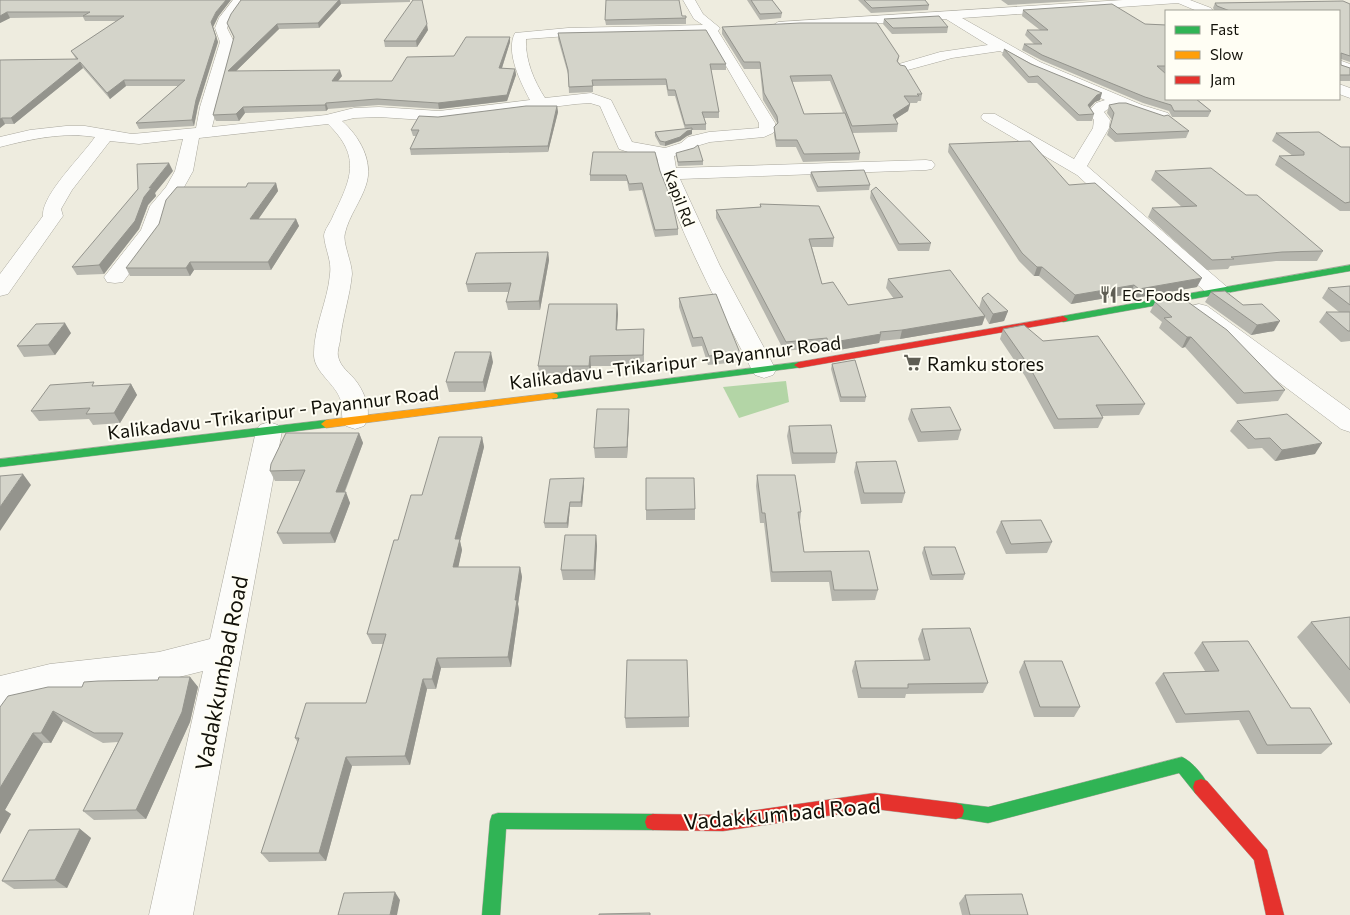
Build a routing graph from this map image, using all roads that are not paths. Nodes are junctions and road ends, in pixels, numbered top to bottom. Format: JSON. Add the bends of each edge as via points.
{"nodes":[{"id":1,"x":239,"y":0,"type":"edge"},
{"id":2,"x":689,"y":0,"type":"edge"},
{"id":3,"x":1179,"y":0,"type":"edge"},
{"id":4,"x":1205,"y":10,"type":"edge"},
{"id":5,"x":949,"y":15,"type":"junction"},
{"id":6,"x":765,"y":26,"type":"edge"},
{"id":7,"x":716,"y":28,"type":"junction"},
{"id":8,"x":1002,"y":47,"type":"junction"},
{"id":9,"x":904,"y":67,"type":"edge"},
{"id":10,"x":539,"y":102,"type":"junction"},
{"id":11,"x":1125,"y":102,"type":"junction"},
{"id":12,"x":1162,"y":116,"type":"edge"},
{"id":13,"x":989,"y":117,"type":"dead end"},
{"id":14,"x":331,"y":119,"type":"junction"},
{"id":15,"x":198,"y":133,"type":"junction"},
{"id":16,"x":106,"y":134,"type":"junction"},
{"id":17,"x":0,"y":142,"type":"edge"},
{"id":18,"x":665,"y":153,"type":"junction"},
{"id":19,"x":926,"y":165,"type":"dead end"},
{"id":20,"x":1077,"y":168,"type":"junction"},
{"id":21,"x":670,"y":174,"type":"junction"},
{"id":22,"x":1350,"y":268,"type":"edge"},
{"id":23,"x":115,"y":277,"type":"dead end"},
{"id":24,"x":0,"y":289,"type":"edge"},
{"id":25,"x":1219,"y":292,"type":"junction"},
{"id":26,"x":1182,"y":298,"type":"junction"},
{"id":27,"x":764,"y":370,"type":"junction"},
{"id":28,"x":356,"y":420,"type":"junction"},
{"id":29,"x":1350,"y":423,"type":"edge"},
{"id":30,"x":269,"y":431,"type":"junction"},
{"id":31,"x":0,"y":463,"type":"edge"},
{"id":32,"x":225,"y":650,"type":"junction"},
{"id":33,"x":0,"y":692,"type":"edge"},
{"id":34,"x":171,"y":915,"type":"edge"},
{"id":35,"x":491,"y":915,"type":"edge"},
{"id":36,"x":1275,"y":915,"type":"edge"}],
"edges":[{"from":1,"to":15,"type":"street","via":[[221,28],[227,42]]},
{"from":2,"to":7,"type":"street","name":"Kapil Rd","via":[[698,16]]},
{"from":3,"to":4,"type":"street"},
{"from":3,"to":5,"type":"street"},
{"from":5,"to":6,"type":"street"},
{"from":5,"to":8,"type":"street"},
{"from":7,"to":10,"type":"street","via":[[520,36],[524,69]]},
{"from":7,"to":18,"type":"street","name":"Kapil Rd","via":[[767,123],[767,130],[758,134],[709,137]]},
{"from":8,"to":9,"type":"street","via":[[952,52]]},
{"from":8,"to":11,"type":"street","via":[[1035,66]]},
{"from":10,"to":14,"type":"street","via":[[439,116],[379,112]]},
{"from":10,"to":18,"type":"street","via":[[600,100],[606,103],[625,145]]},
{"from":11,"to":12,"type":"street"},
{"from":11,"to":20,"type":"street","via":[[1099,106],[1096,112],[1102,120],[1101,128]]},
{"from":13,"to":20,"type":"street"},
{"from":14,"to":15,"type":"street"},
{"from":14,"to":28,"type":"street","via":[[356,149],[360,168],[358,183],[334,235],[341,274],[326,357],[334,373],[346,385],[354,402]]},
{"from":15,"to":16,"type":"street","via":[[124,139]]},
{"from":15,"to":23,"type":"street","via":[[184,171],[159,206],[151,231]]},
{"from":16,"to":17,"type":"street","via":[[82,130],[23,136]]},
{"from":16,"to":24,"type":"street","via":[[64,188],[52,209],[53,216]]},
{"from":18,"to":21,"type":"street","name":"Kapil Rd"},
{"from":19,"to":21,"type":"street"},
{"from":20,"to":25,"type":"street"},
{"from":21,"to":27,"type":"street","name":"Kapil Rd","via":[[707,264]]},
{"from":22,"to":25,"type":"main road","name":"Kalikadavu -Trikaripur - Payannur Road"},
{"from":25,"to":26,"type":"main road","name":"Kalikadavu -Trikaripur - Payannur Road"},
{"from":26,"to":27,"type":"main road","name":"Kalikadavu -Trikaripur - Payannur Road"},
{"from":26,"to":29,"type":"street"},
{"from":27,"to":28,"type":"main road","name":"Kalikadavu -Trikaripur - Payannur Road"},
{"from":28,"to":30,"type":"main road","name":"Kalikadavu -Trikaripur - Payannur Road"},
{"from":30,"to":31,"type":"main road","name":"Kalikadavu -Trikaripur - Payannur Road"},
{"from":30,"to":32,"type":"street","name":"Vadakkumbad Road"},
{"from":32,"to":33,"type":"street","via":[[159,667],[50,680]]},
{"from":32,"to":34,"type":"street","name":"Vadakkumbad Road"},
{"from":35,"to":36,"type":"main road","name":"Vadakkumbad Road","via":[[498,821],[723,823],[875,801],[988,815],[1182,765],[1261,856]]}]}
